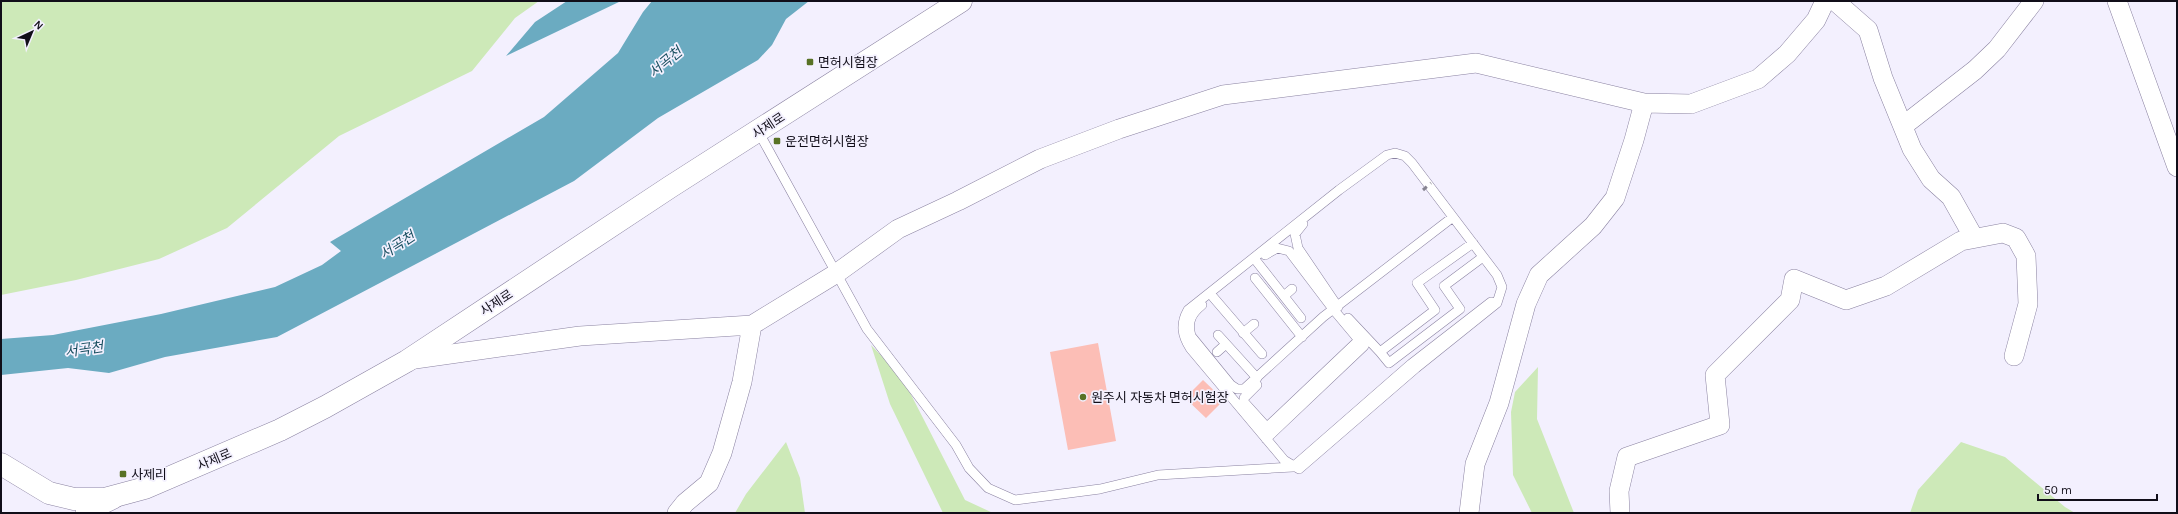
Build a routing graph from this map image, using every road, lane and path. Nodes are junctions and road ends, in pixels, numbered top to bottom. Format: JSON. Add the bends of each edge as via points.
{"nodes":[{"id":1,"x":960,"y":1,"type":"edge"},
{"id":2,"x":1825,"y":1,"type":"edge"},
{"id":3,"x":1835,"y":1,"type":"edge"},
{"id":4,"x":2034,"y":1,"type":"edge"},
{"id":5,"x":2117,"y":1,"type":"edge"},
{"id":6,"x":1644,"y":103,"type":"junction"},
{"id":7,"x":1903,"y":126,"type":"junction"},
{"id":8,"x":758,"y":131,"type":"junction"},
{"id":9,"x":2177,"y":167,"type":"edge"},
{"id":10,"x":1454,"y":221,"type":"junction"},
{"id":11,"x":1974,"y":238,"type":"junction"},
{"id":12,"x":1473,"y":243,"type":"junction"},
{"id":13,"x":1483,"y":257,"type":"junction"},
{"id":14,"x":1257,"y":262,"type":"junction"},
{"id":15,"x":837,"y":273,"type":"junction"},
{"id":16,"x":1255,"y":278,"type":"dead end"},
{"id":17,"x":1292,"y":289,"type":"dead end"},
{"id":18,"x":1284,"y":296,"type":"junction"},
{"id":19,"x":1213,"y":297,"type":"junction"},
{"id":20,"x":1336,"y":309,"type":"junction"},
{"id":21,"x":1301,"y":318,"type":"dead end"},
{"id":22,"x":1254,"y":324,"type":"dead end"},
{"id":23,"x":752,"y":325,"type":"junction"},
{"id":24,"x":1243,"y":333,"type":"junction"},
{"id":25,"x":1218,"y":335,"type":"dead end"},
{"id":26,"x":1302,"y":337,"type":"junction"},
{"id":27,"x":1226,"y":344,"type":"junction"},
{"id":28,"x":1217,"y":352,"type":"dead end"},
{"id":29,"x":1380,"y":352,"type":"junction"},
{"id":30,"x":1262,"y":354,"type":"dead end"},
{"id":31,"x":2014,"y":356,"type":"dead end"},
{"id":32,"x":407,"y":360,"type":"junction"},
{"id":33,"x":1257,"y":378,"type":"junction"},
{"id":34,"x":1267,"y":433,"type":"junction"},
{"id":35,"x":1,"y":464,"type":"edge"},
{"id":36,"x":1296,"y":468,"type":"junction"},
{"id":37,"x":122,"y":496,"type":"junction"},
{"id":38,"x":85,"y":513,"type":"edge"},
{"id":39,"x":677,"y":513,"type":"edge"},
{"id":40,"x":1469,"y":513,"type":"edge"},
{"id":41,"x":1620,"y":513,"type":"edge"}],
"edges":[{"from":1,"to":8,"type":"street","name":"사제로"},
{"from":2,"to":6,"type":"street","via":[[1816,20],[1787,54],[1758,79],[1691,104]]},
{"from":3,"to":7,"type":"street","via":[[1868,30],[1883,78]]},
{"from":4,"to":7,"type":"street","via":[[1997,49],[1975,70]]},
{"from":5,"to":9,"type":"street"},
{"from":6,"to":15,"type":"street","via":[[1476,63],[1223,95],[1119,129],[1040,159],[898,229]]},
{"from":6,"to":40,"type":"street","via":[[1615,198],[1593,226],[1539,275],[1526,304],[1499,403],[1475,464]]},
{"from":7,"to":11,"type":"street","via":[[1912,149],[1931,179],[1951,197]]},
{"from":8,"to":15,"type":"lane"},
{"from":8,"to":32,"type":"street","name":"사제로"},
{"from":10,"to":12,"type":"lane"},
{"from":10,"to":20,"type":"lane"},
{"from":10,"to":20,"type":"lane","via":[[1411,166],[1401,158],[1386,160],[1297,229],[1295,238],[1301,254]]},
{"from":10,"to":34,"type":"lane","via":[[1408,159],[1394,153],[1387,155],[1188,310],[1182,319],[1185,340],[1220,385]]},
{"from":11,"to":31,"type":"street","via":[[2003,233],[2016,238],[2026,256],[2028,304]]},
{"from":11,"to":41,"type":"street","via":[[1961,241],[1886,286],[1846,300],[1794,279],[1790,300],[1715,375],[1720,426],[1627,457],[1619,491]]},
{"from":12,"to":13,"type":"lane"},
{"from":12,"to":29,"type":"lane","via":[[1417,283],[1435,310]]},
{"from":13,"to":29,"type":"lane","via":[[1444,286],[1460,309],[1389,363]]},
{"from":13,"to":36,"type":"lane","via":[[1500,282],[1501,293],[1497,303]]},
{"from":14,"to":18,"type":"lane"},
{"from":14,"to":19,"type":"lane"},
{"from":14,"to":20,"type":"lane","via":[[1273,249],[1280,247],[1289,251]]},
{"from":15,"to":23,"type":"street"},
{"from":15,"to":36,"type":"lane","via":[[867,330],[956,445],[969,468],[988,488],[1015,500],[1100,489],[1158,475]]},
{"from":16,"to":26,"type":"lane","via":[[1263,296]]},
{"from":17,"to":18,"type":"lane"},
{"from":18,"to":21,"type":"lane"},
{"from":19,"to":24,"type":"lane"},
{"from":19,"to":33,"type":"lane","via":[[1192,316],[1188,328],[1191,336],[1235,388],[1244,389]]},
{"from":20,"to":26,"type":"lane"},
{"from":20,"to":29,"type":"lane"},
{"from":20,"to":34,"type":"lane","via":[[1359,340]]},
{"from":20,"to":34,"type":"lane","via":[[1244,398],[1244,402]]},
{"from":22,"to":24,"type":"lane"},
{"from":23,"to":32,"type":"street","via":[[580,336]]},
{"from":23,"to":39,"type":"street","via":[[742,382],[722,452],[709,483]]},
{"from":24,"to":30,"type":"lane"},
{"from":25,"to":27,"type":"lane"},
{"from":26,"to":33,"type":"lane"},
{"from":27,"to":28,"type":"lane"},
{"from":27,"to":33,"type":"lane"},
{"from":32,"to":37,"type":"street","name":"사제로","via":[[280,430]]},
{"from":34,"to":36,"type":"lane","via":[[1284,460]]},
{"from":35,"to":37,"type":"street","name":"사제로","via":[[49,493],[74,499]]},
{"from":37,"to":38,"type":"street"}]}
